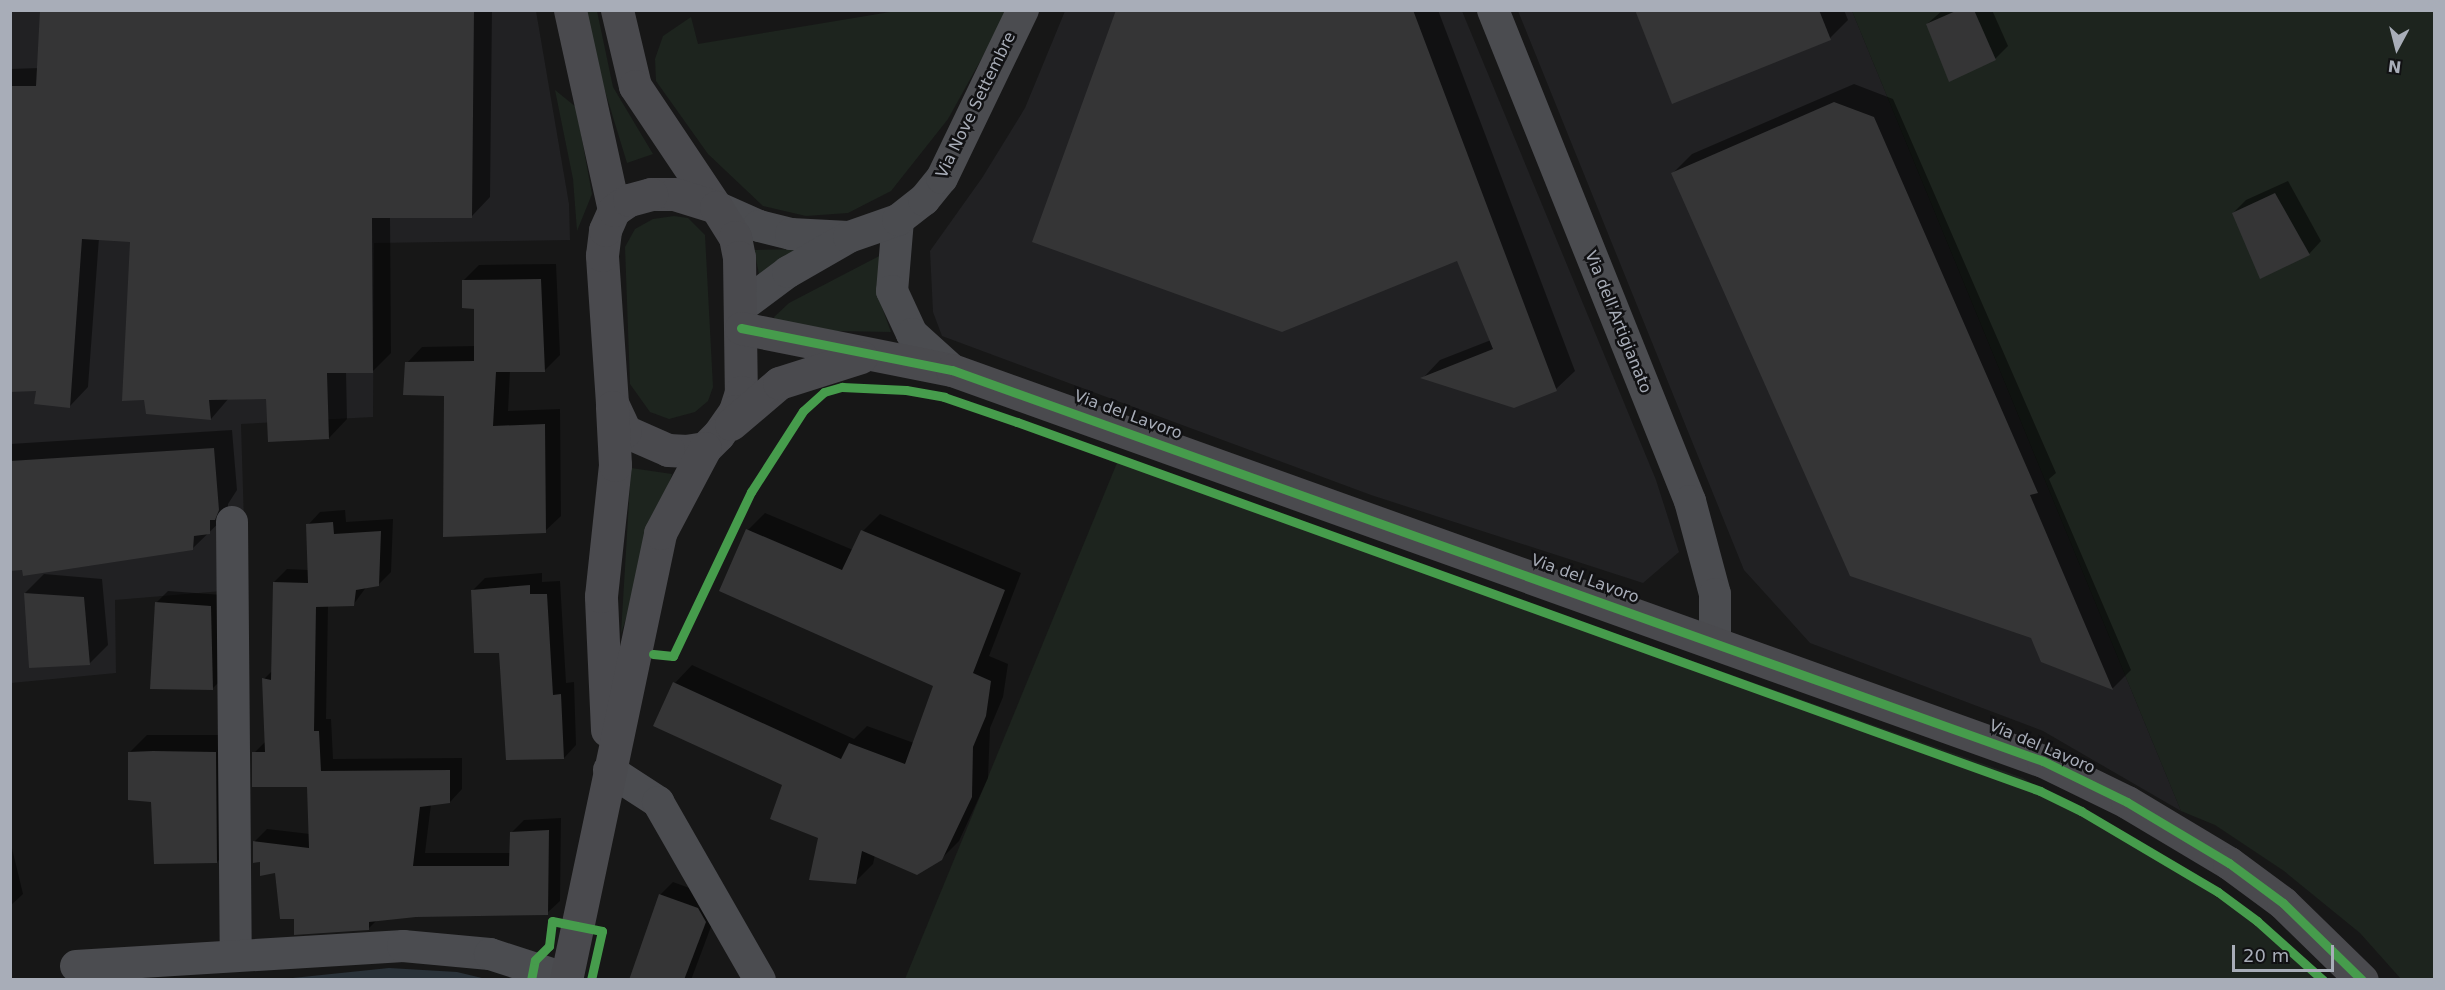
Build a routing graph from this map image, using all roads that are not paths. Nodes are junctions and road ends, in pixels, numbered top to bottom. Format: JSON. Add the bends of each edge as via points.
{"nodes":[{"id":1,"x":570,"y":10,"type":"edge"},
{"id":2,"x":617,"y":10,"type":"edge"},
{"id":3,"x":1023,"y":10,"type":"edge"},
{"id":4,"x":1493,"y":10,"type":"edge"},
{"id":5,"x":716,"y":207,"type":"junction"},
{"id":6,"x":614,"y":210,"type":"junction"},
{"id":7,"x":898,"y":219,"type":"junction"},
{"id":8,"x":849,"y":237,"type":"junction"},
{"id":9,"x":741,"y":317,"type":"junction"},
{"id":10,"x":880,"y":354,"type":"junction"},
{"id":11,"x":952,"y":369,"type":"junction"},
{"id":12,"x":612,"y":403,"type":"junction"},
{"id":13,"x":712,"y":441,"type":"junction"},
{"id":14,"x":232,"y":522,"type":"dead end"},
{"id":15,"x":1715,"y":641,"type":"junction"},
{"id":16,"x":609,"y":770,"type":"junction"},
{"id":17,"x":236,"y":955,"type":"junction"},
{"id":18,"x":76,"y":966,"type":"dead end"},
{"id":19,"x":567,"y":979,"type":"edge"},
{"id":20,"x":760,"y":980,"type":"edge"},
{"id":21,"x":2362,"y":980,"type":"edge"}],
"edges":[{"from":1,"to":6,"type":"main road"},
{"from":2,"to":5,"type":"main road","via":[[635,86]]},
{"from":3,"to":7,"type":"street","name":"Via Nove Settembre","via":[[942,178],[924,200]]},
{"from":4,"to":15,"type":"street","name":"Via dell'Artigianato","via":[[1690,501],[1714,594]]},
{"from":5,"to":6,"type":"main road","via":[[674,194],[651,194],[629,200]]},
{"from":5,"to":8,"type":"street","name":"Via Nove Settembre","via":[[759,226],[791,234]]},
{"from":5,"to":9,"type":"main road","via":[[735,237]]},
{"from":6,"to":12,"type":"main road","via":[[605,230],[602,255]]},
{"from":7,"to":8,"type":"street","name":"Via Nove Settembre"},
{"from":7,"to":11,"type":"street","via":[[892,291],[912,334]]},
{"from":8,"to":9,"type":"street","name":"Via Nove Settembre","via":[[788,272]]},
{"from":9,"to":10,"type":"main road","name":"Via del Lavoro","via":[[823,346]]},
{"from":9,"to":13,"type":"main road","via":[[741,392],[735,411]]},
{"from":10,"to":11,"type":"main road","name":"Via del Lavoro"},
{"from":10,"to":13,"type":"main road","name":"Via del Lavoro","via":[[842,360],[778,382]]},
{"from":11,"to":15,"type":"main road","name":"Via del Lavoro"},
{"from":12,"to":13,"type":"main road","via":[[626,431],[645,442],[668,450]]},
{"from":12,"to":16,"type":"main road","via":[[615,465],[601,596]]},
{"from":13,"to":16,"type":"main road","via":[[660,533]]},
{"from":14,"to":17,"type":"street"},
{"from":15,"to":21,"type":"main road","name":"Via del Lavoro","via":[[2043,761],[2127,802],[2229,863],[2283,903]]},
{"from":16,"to":19,"type":"main road"},
{"from":16,"to":20,"type":"street","via":[[658,802]]},
{"from":17,"to":18,"type":"street"},
{"from":17,"to":19,"type":"street","via":[[403,946],[490,954]]}]}
